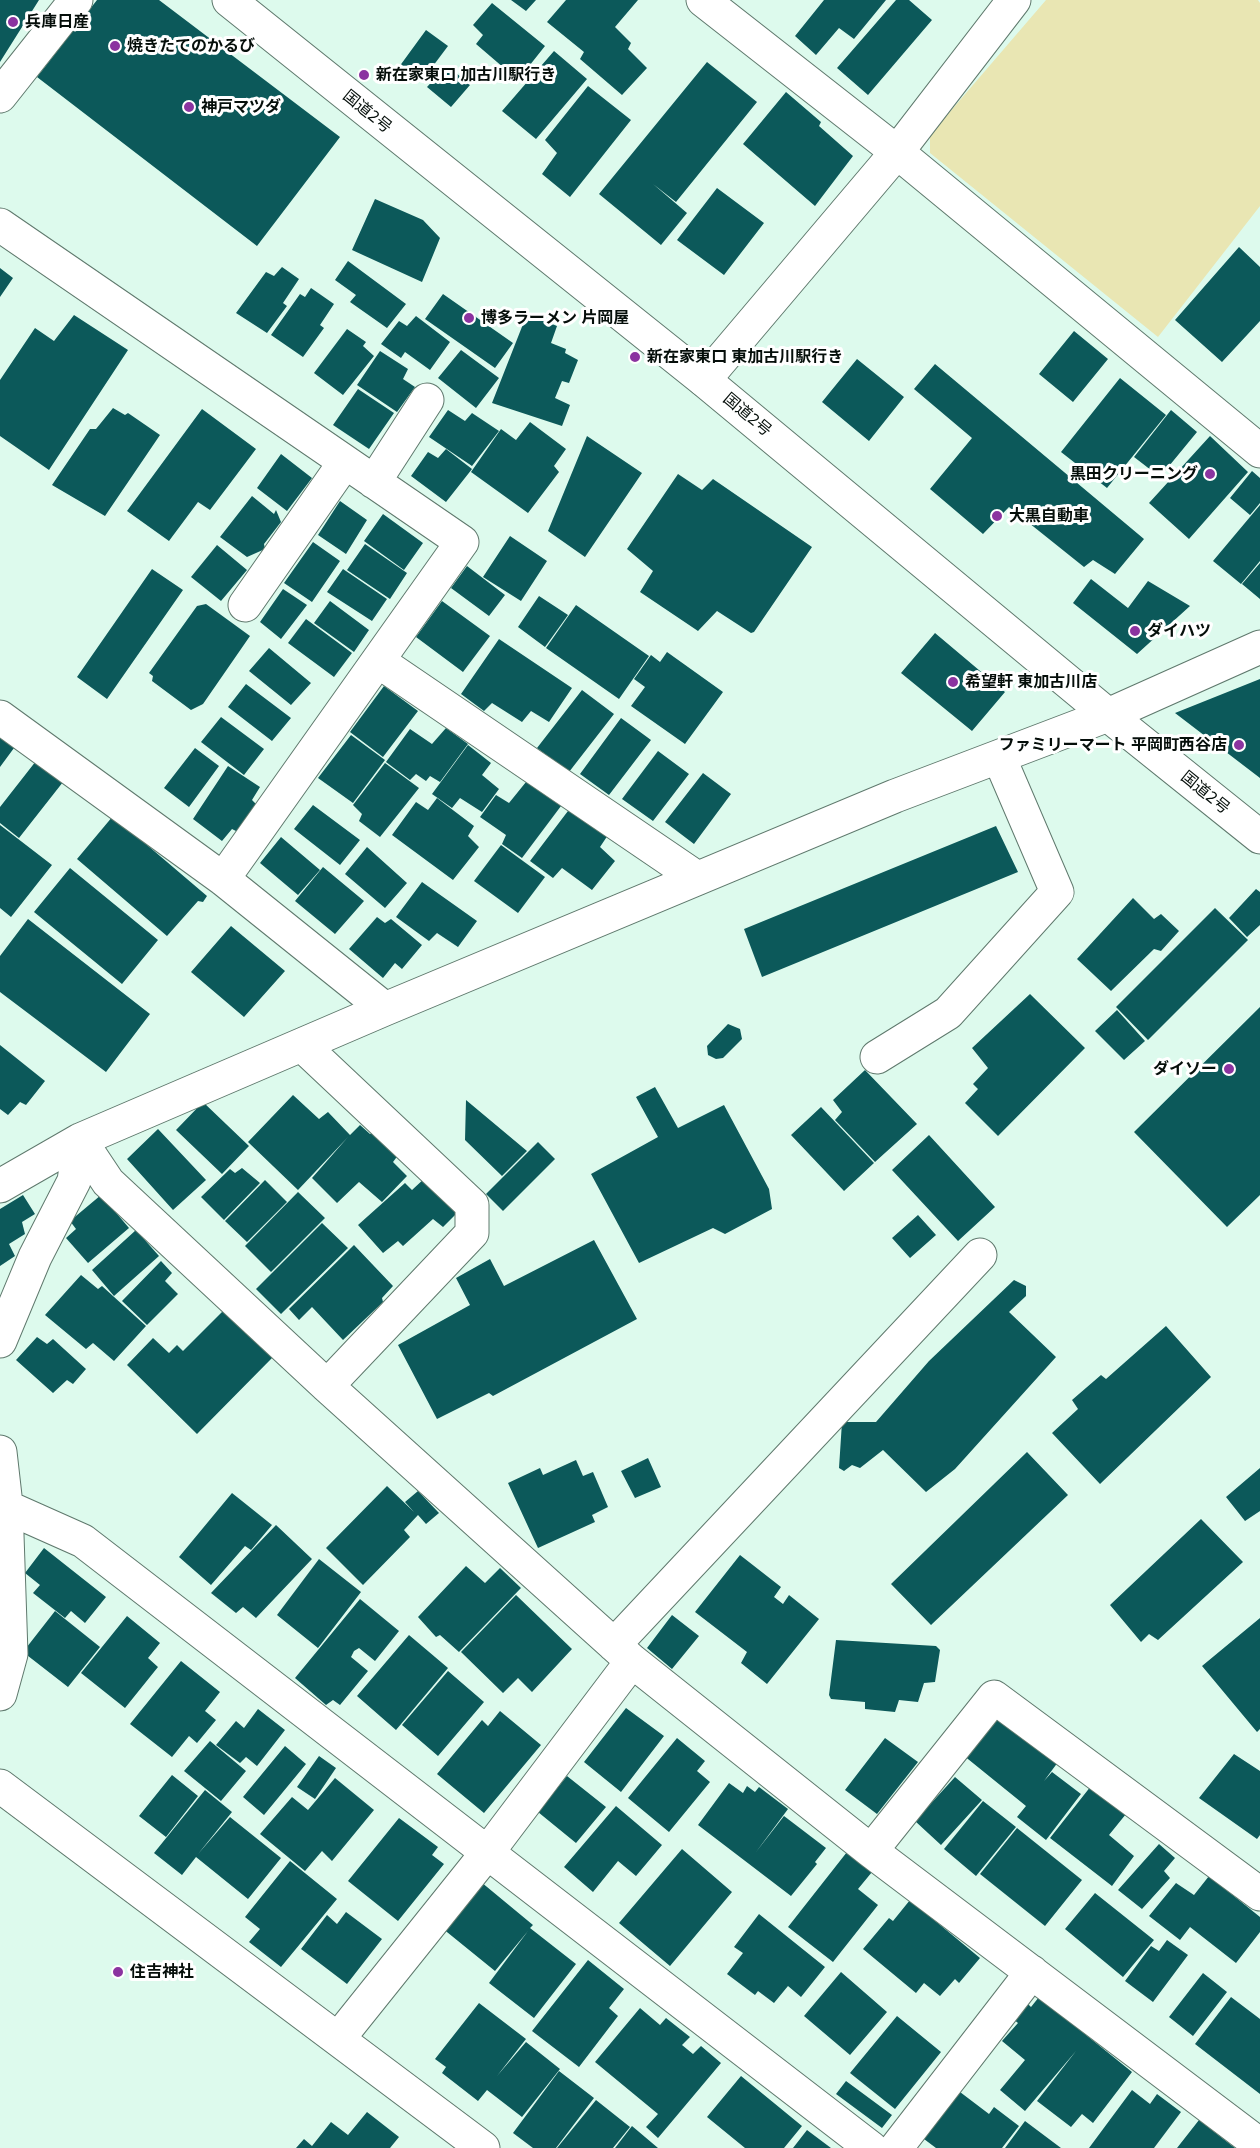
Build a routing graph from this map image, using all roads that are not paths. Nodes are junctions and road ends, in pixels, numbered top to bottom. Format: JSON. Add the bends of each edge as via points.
{"nodes":[{"id":1,"x":76,"y":0,"type":"edge"},
{"id":2,"x":229,"y":0,"type":"edge"},
{"id":3,"x":703,"y":0,"type":"edge"},
{"id":4,"x":1014,"y":0,"type":"edge"},
{"id":5,"x":0,"y":96,"type":"edge"},
{"id":6,"x":897,"y":152,"type":"junction"},
{"id":7,"x":0,"y":225,"type":"edge"},
{"id":8,"x":704,"y":380,"type":"junction"},
{"id":9,"x":427,"y":400,"type":"dead end"},
{"id":10,"x":1260,"y":451,"type":"edge"},
{"id":11,"x":345,"y":462,"type":"junction"},
{"id":12,"x":374,"y":482,"type":"junction"},
{"id":13,"x":245,"y":605,"type":"dead end"},
{"id":14,"x":1260,"y":647,"type":"edge"},
{"id":15,"x":378,"y":660,"type":"junction"},
{"id":16,"x":1108,"y":715,"type":"junction"},
{"id":17,"x":0,"y":717,"type":"edge"},
{"id":18,"x":999,"y":757,"type":"junction"},
{"id":19,"x":1260,"y":837,"type":"edge"},
{"id":20,"x":697,"y":878,"type":"junction"},
{"id":21,"x":223,"y":879,"type":"junction"},
{"id":22,"x":385,"y":1009,"type":"junction"},
{"id":23,"x":302,"y":1045,"type":"junction"},
{"id":24,"x":877,"y":1057,"type":"dead end"},
{"id":25,"x":80,"y":1140,"type":"junction"},
{"id":26,"x":5,"y":1176,"type":"edge"},
{"id":27,"x":980,"y":1255,"type":"dead end"},
{"id":28,"x":0,"y":1341,"type":"edge"},
{"id":29,"x":327,"y":1386,"type":"junction"},
{"id":30,"x":0,"y":1452,"type":"edge"},
{"id":31,"x":3,"y":1504,"type":"edge"},
{"id":32,"x":623,"y":1653,"type":"junction"},
{"id":33,"x":0,"y":1694,"type":"edge"},
{"id":34,"x":0,"y":1786,"type":"edge"},
{"id":35,"x":871,"y":1851,"type":"junction"},
{"id":36,"x":487,"y":1853,"type":"junction"},
{"id":37,"x":1260,"y":1894,"type":"edge"},
{"id":38,"x":1032,"y":1972,"type":"junction"},
{"id":39,"x":338,"y":2039,"type":"junction"},
{"id":40,"x":1260,"y":2145,"type":"edge"},
{"id":41,"x":483,"y":2148,"type":"edge"},
{"id":42,"x":871,"y":2148,"type":"edge"},
{"id":43,"x":896,"y":2148,"type":"edge"}],
"edges":[{"from":1,"to":5,"type":"main road"},
{"from":2,"to":8,"type":"main road","name":"国道2号"},
{"from":3,"to":6,"type":"main road"},
{"from":4,"to":6,"type":"main road"},
{"from":6,"to":8,"type":"main road"},
{"from":6,"to":10,"type":"main road"},
{"from":7,"to":11,"type":"main road"},
{"from":8,"to":16,"type":"main road","name":"国道2号"},
{"from":9,"to":12,"type":"main road"},
{"from":11,"to":12,"type":"main road"},
{"from":11,"to":13,"type":"main road"},
{"from":12,"to":15,"type":"main road","via":[[462,542]]},
{"from":14,"to":16,"type":"main road"},
{"from":15,"to":20,"type":"main road"},
{"from":15,"to":21,"type":"main road"},
{"from":16,"to":18,"type":"main road"},
{"from":16,"to":19,"type":"main road","name":"国道2号"},
{"from":17,"to":21,"type":"main road"},
{"from":18,"to":20,"type":"main road"},
{"from":18,"to":24,"type":"main road","via":[[1057,892],[948,1013]]},
{"from":20,"to":22,"type":"main road"},
{"from":21,"to":22,"type":"main road"},
{"from":22,"to":23,"type":"main road"},
{"from":23,"to":25,"type":"main road"},
{"from":23,"to":29,"type":"main road","via":[[472,1205],[472,1233]]},
{"from":25,"to":26,"type":"main road"},
{"from":25,"to":28,"type":"main road","via":[[74,1181],[35,1257]]},
{"from":25,"to":29,"type":"main road","via":[[108,1182]]},
{"from":27,"to":32,"type":"main road"},
{"from":29,"to":32,"type":"main road"},
{"from":30,"to":31,"type":"main road"},
{"from":31,"to":33,"type":"main road","via":[[11,1654]]},
{"from":31,"to":36,"type":"main road","via":[[83,1541]]},
{"from":32,"to":35,"type":"main road"},
{"from":32,"to":36,"type":"main road"},
{"from":34,"to":39,"type":"main road"},
{"from":35,"to":37,"type":"main road","via":[[994,1696]]},
{"from":35,"to":38,"type":"main road"},
{"from":36,"to":39,"type":"main road"},
{"from":36,"to":42,"type":"main road"},
{"from":38,"to":40,"type":"main road"},
{"from":38,"to":43,"type":"main road"},
{"from":39,"to":41,"type":"main road"}]}
